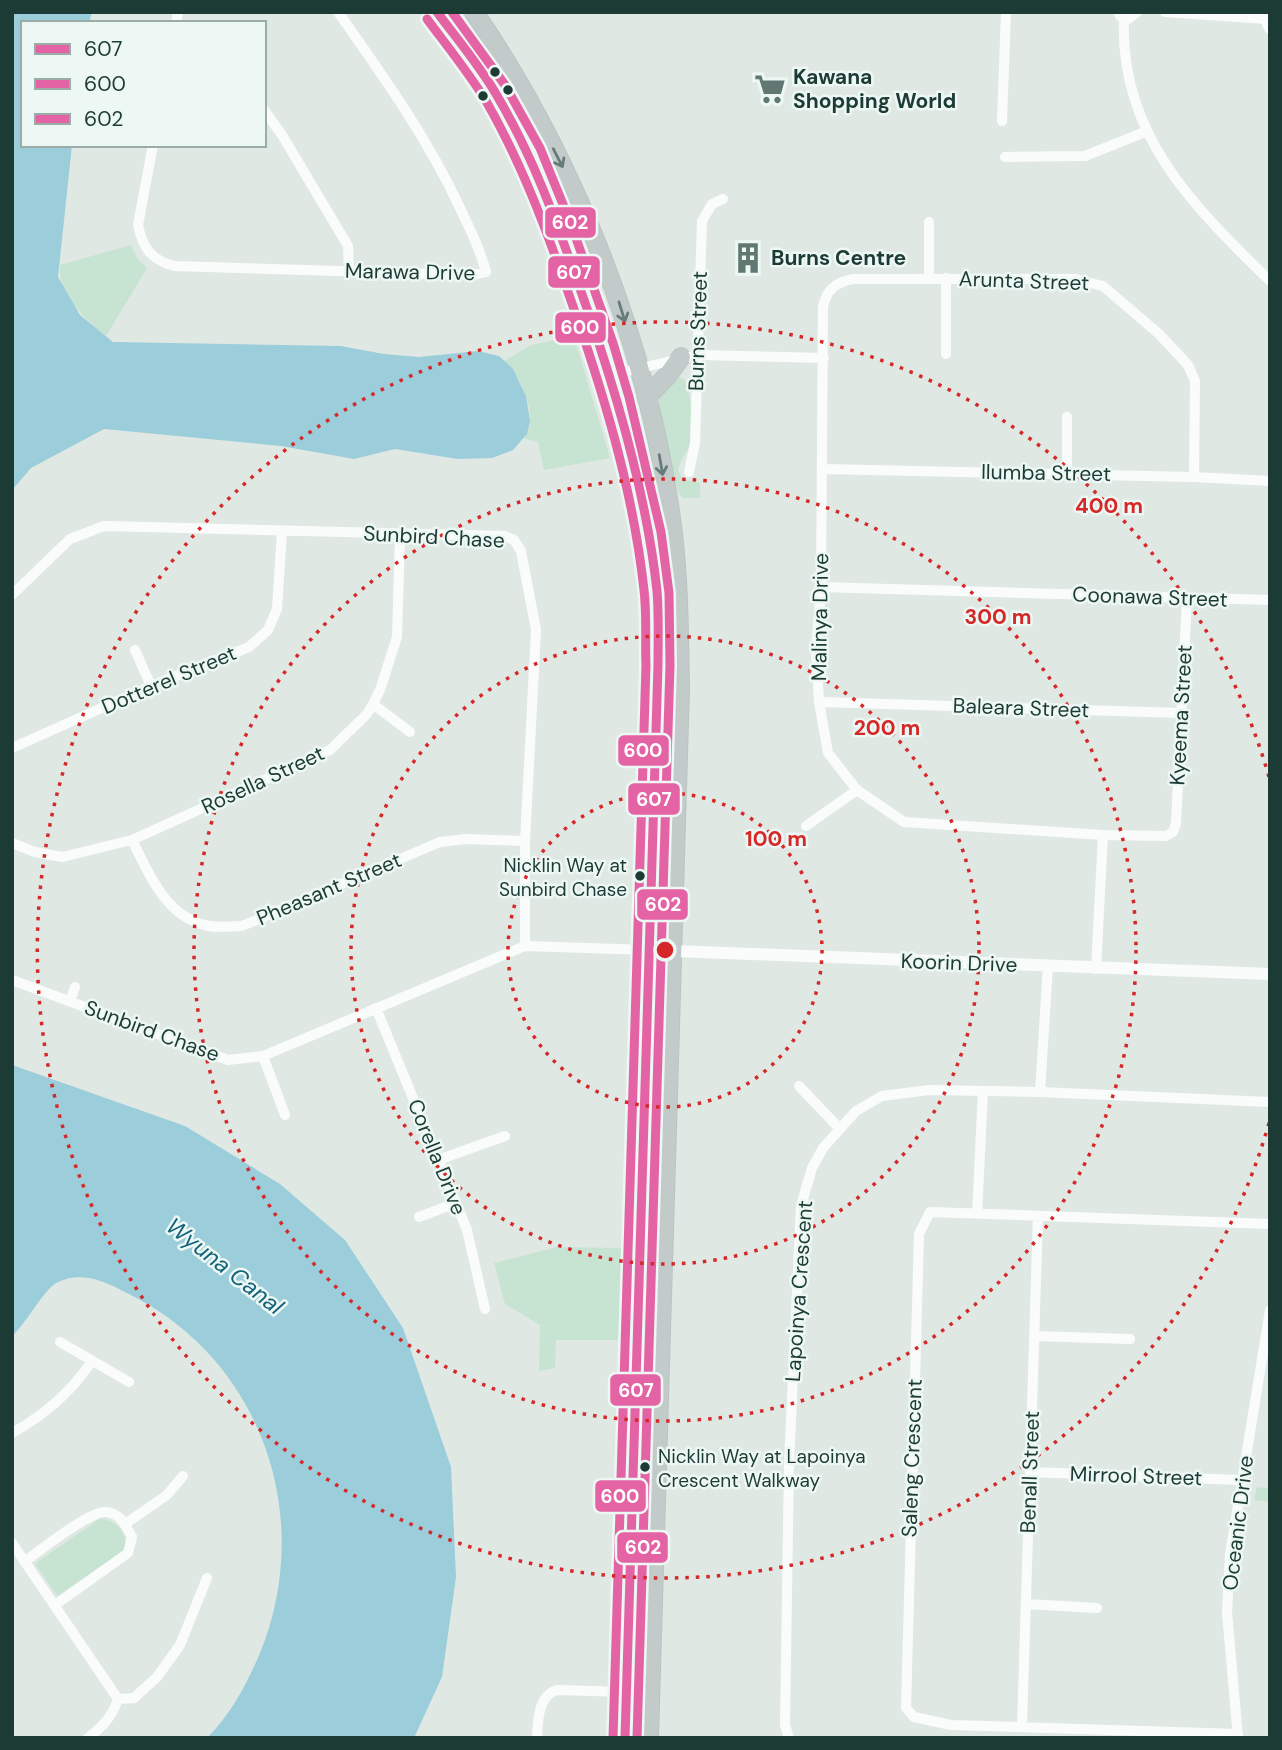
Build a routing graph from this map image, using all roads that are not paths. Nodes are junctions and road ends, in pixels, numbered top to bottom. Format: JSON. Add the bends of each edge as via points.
{"nodes":[{"id":1,"x":338,"y":12,"type":"edge"},
{"id":2,"x":438,"y":12,"type":"edge"},
{"id":3,"x":474,"y":12,"type":"edge"},
{"id":4,"x":1006,"y":12,"type":"edge"},
{"id":5,"x":1137,"y":12,"type":"edge"},
{"id":6,"x":1165,"y":12,"type":"edge"},
{"id":7,"x":1121,"y":15,"type":"edge"},
{"id":8,"x":1268,"y":20,"type":"edge"},
{"id":9,"x":266,"y":113,"type":"edge"},
{"id":10,"x":1002,"y":121,"type":"dead end"},
{"id":11,"x":1145,"y":132,"type":"junction"},
{"id":12,"x":153,"y":147,"type":"edge"},
{"id":13,"x":1004,"y":157,"type":"dead end"},
{"id":14,"x":723,"y":200,"type":"dead end"},
{"id":15,"x":929,"y":222,"type":"dead end"},
{"id":16,"x":349,"y":271,"type":"junction"},
{"id":17,"x":929,"y":278,"type":"junction"},
{"id":18,"x":946,"y":278,"type":"junction"},
{"id":19,"x":1270,"y":281,"type":"edge"},
{"id":20,"x":946,"y":354,"type":"dead end"},
{"id":21,"x":689,"y":356,"type":"junction"},
{"id":22,"x":824,"y":358,"type":"junction"},
{"id":23,"x":638,"y":367,"type":"junction"},
{"id":24,"x":610,"y":375,"type":"junction"},
{"id":25,"x":646,"y":398,"type":"junction"},
{"id":26,"x":1066,"y":416,"type":"dead end"},
{"id":27,"x":823,"y":468,"type":"junction"},
{"id":28,"x":689,"y":472,"type":"dead end"},
{"id":29,"x":1066,"y":474,"type":"junction"},
{"id":30,"x":1194,"y":477,"type":"junction"},
{"id":31,"x":1270,"y":481,"type":"edge"},
{"id":32,"x":282,"y":531,"type":"junction"},
{"id":33,"x":400,"y":535,"type":"junction"},
{"id":34,"x":821,"y":587,"type":"junction"},
{"id":35,"x":12,"y":595,"type":"edge"},
{"id":36,"x":1187,"y":598,"type":"junction"},
{"id":37,"x":1270,"y":600,"type":"edge"},
{"id":38,"x":135,"y":650,"type":"dead end"},
{"id":39,"x":151,"y":686,"type":"junction"},
{"id":40,"x":819,"y":702,"type":"junction"},
{"id":41,"x":373,"y":704,"type":"junction"},
{"id":42,"x":1181,"y":713,"type":"junction"},
{"id":43,"x":410,"y":732,"type":"dead end"},
{"id":44,"x":12,"y":748,"type":"edge"},
{"id":45,"x":858,"y":790,"type":"junction"},
{"id":46,"x":806,"y":826,"type":"dead end"},
{"id":47,"x":1173,"y":832,"type":"joint"},
{"id":48,"x":1103,"y":835,"type":"junction"},
{"id":49,"x":132,"y":839,"type":"junction"},
{"id":50,"x":525,"y":841,"type":"junction"},
{"id":51,"x":12,"y":844,"type":"edge"},
{"id":52,"x":525,"y":946,"type":"junction"},
{"id":53,"x":649,"y":950,"type":"junction"},
{"id":54,"x":673,"y":951,"type":"junction"},
{"id":55,"x":1048,"y":966,"type":"junction"},
{"id":56,"x":1097,"y":968,"type":"junction"},
{"id":57,"x":1270,"y":974,"type":"edge"},
{"id":58,"x":12,"y":980,"type":"edge"},
{"id":59,"x":75,"y":988,"type":"dead end"},
{"id":60,"x":70,"y":1001,"type":"junction"},
{"id":61,"x":376,"y":1009,"type":"junction"},
{"id":62,"x":263,"y":1056,"type":"junction"},
{"id":63,"x":799,"y":1086,"type":"dead end"},
{"id":64,"x":984,"y":1091,"type":"junction"},
{"id":65,"x":1040,"y":1092,"type":"junction"},
{"id":66,"x":1270,"y":1102,"type":"edge"},
{"id":67,"x":285,"y":1115,"type":"dead end"},
{"id":68,"x":839,"y":1128,"type":"junction"},
{"id":69,"x":505,"y":1136,"type":"dead end"},
{"id":70,"x":438,"y":1160,"type":"junction"},
{"id":71,"x":456,"y":1203,"type":"junction"},
{"id":72,"x":977,"y":1214,"type":"junction"},
{"id":73,"x":1038,"y":1216,"type":"junction"},
{"id":74,"x":419,"y":1217,"type":"dead end"},
{"id":75,"x":1270,"y":1224,"type":"edge"},
{"id":76,"x":485,"y":1309,"type":"dead end"},
{"id":77,"x":1270,"y":1310,"type":"edge"},
{"id":78,"x":1035,"y":1336,"type":"junction"},
{"id":79,"x":1130,"y":1339,"type":"dead end"},
{"id":80,"x":60,"y":1342,"type":"dead end"},
{"id":81,"x":92,"y":1361,"type":"junction"},
{"id":82,"x":129,"y":1382,"type":"dead end"},
{"id":83,"x":12,"y":1433,"type":"edge"},
{"id":84,"x":1030,"y":1472,"type":"junction"},
{"id":85,"x":183,"y":1476,"type":"dead end"},
{"id":86,"x":1241,"y":1480,"type":"junction"},
{"id":87,"x":125,"y":1524,"type":"junction"},
{"id":88,"x":12,"y":1543,"type":"edge"},
{"id":89,"x":25,"y":1561,"type":"junction"},
{"id":90,"x":207,"y":1578,"type":"dead end"},
{"id":91,"x":1026,"y":1604,"type":"junction"},
{"id":92,"x":55,"y":1605,"type":"junction"},
{"id":93,"x":1097,"y":1608,"type":"dead end"},
{"id":94,"x":626,"y":1692,"type":"junction"},
{"id":95,"x":118,"y":1699,"type":"junction"},
{"id":96,"x":951,"y":1725,"type":"junction"},
{"id":97,"x":1022,"y":1727,"type":"junction"},
{"id":98,"x":1238,"y":1736,"type":"edge"},
{"id":99,"x":88,"y":1738,"type":"edge"},
{"id":100,"x":537,"y":1738,"type":"edge"},
{"id":101,"x":625,"y":1738,"type":"edge"},
{"id":102,"x":649,"y":1738,"type":"edge"},
{"id":103,"x":789,"y":1738,"type":"edge"},
{"id":104,"x":951,"y":1738,"type":"edge"}],
"edges":[{"from":1,"to":16,"type":"street","name":"Marawa Drive","via":[[440,165],[486,272]]},
{"from":2,"to":24,"type":"highway","via":[[495,92],[529,154]]},
{"from":3,"to":23,"type":"highway","one_way":true,"via":[[514,75],[569,179],[617,297]]},
{"from":4,"to":10,"type":"street"},
{"from":5,"to":7,"type":"street","via":[[1133,18]]},
{"from":6,"to":8,"type":"street"},
{"from":7,"to":11,"type":"street","via":[[1126,67]]},
{"from":9,"to":16,"type":"street","via":[[348,246]]},
{"from":11,"to":13,"type":"street","via":[[1085,156]]},
{"from":11,"to":19,"type":"street","via":[[1183,189]]},
{"from":12,"to":16,"type":"street","name":"Marawa Drive","via":[[138,225],[148,253],[160,262]]},
{"from":14,"to":21,"type":"street","name":"Burns Street","via":[[712,204],[702,221]]},
{"from":15,"to":17,"type":"street"},
{"from":17,"to":18,"type":"street","name":"Arunta Street"},
{"from":17,"to":22,"type":"street","name":"Arunta Street","via":[[841,281],[825,295]]},
{"from":18,"to":20,"type":"street"},
{"from":18,"to":30,"type":"street","name":"Arunta Street","via":[[1075,279],[1103,286],[1120,299],[1188,365],[1195,382]]},
{"from":21,"to":22,"type":"street"},
{"from":21,"to":23,"type":"street"},
{"from":21,"to":25,"type":"highway"},
{"from":21,"to":28,"type":"street","name":"Burns Street","via":[[695,443]]},
{"from":22,"to":27,"type":"street","name":"Malinya Drive"},
{"from":23,"to":24,"type":"street"},
{"from":23,"to":25,"type":"highway"},
{"from":24,"to":53,"type":"highway","via":[[649,534],[657,593]]},
{"from":25,"to":54,"type":"highway","one_way":true,"via":[[673,532],[678,604]]},
{"from":26,"to":29,"type":"street"},
{"from":27,"to":29,"type":"street","name":"Ilumba Street"},
{"from":27,"to":34,"type":"street","name":"Malinya Drive"},
{"from":29,"to":30,"type":"street","name":"Ilumba Street"},
{"from":30,"to":31,"type":"street","name":"Ilumba Street"},
{"from":32,"to":33,"type":"street","name":"Sunbird Chase"},
{"from":32,"to":35,"type":"street","name":"Sunbird Chase","via":[[104,526],[70,539]]},
{"from":32,"to":39,"type":"street","name":"Dotterel Street","via":[[276,609],[268,629],[248,648]]},
{"from":33,"to":41,"type":"street","name":"Rosella Street","via":[[397,637]]},
{"from":33,"to":50,"type":"street","name":"Sunbird Chase","via":[[504,536],[514,540],[521,551],[536,630]]},
{"from":34,"to":36,"type":"street","name":"Coonawa Street"},
{"from":34,"to":40,"type":"street","name":"Malinya Drive","via":[[816,651]]},
{"from":36,"to":37,"type":"street","name":"Coonawa Street"},
{"from":36,"to":42,"type":"street","name":"Kyeema Street"},
{"from":38,"to":39,"type":"street"},
{"from":39,"to":44,"type":"street","name":"Dotterel Street"},
{"from":40,"to":42,"type":"street","name":"Baleara Street"},
{"from":40,"to":45,"type":"street","name":"Malinya Drive","via":[[828,754]]},
{"from":41,"to":43,"type":"street"},
{"from":41,"to":49,"type":"street","name":"Rosella Street","via":[[330,750]]},
{"from":42,"to":47,"type":"street","name":"Kyeema Street"},
{"from":45,"to":46,"type":"street"},
{"from":45,"to":48,"type":"street","name":"Malinya Drive","via":[[904,822]]},
{"from":47,"to":48,"type":"street","name":"Malinya Drive","via":[[1166,836]]},
{"from":48,"to":56,"type":"street"},
{"from":49,"to":50,"type":"street","name":"Pheasant Street","via":[[155,887],[179,913],[208,926],[242,926],[440,842]]},
{"from":49,"to":51,"type":"street","name":"Rosella Street","via":[[62,857]]},
{"from":50,"to":52,"type":"street","name":"Sunbird Chase"},
{"from":52,"to":53,"type":"street","name":"Sunbird Chase"},
{"from":52,"to":61,"type":"street","name":"Sunbird Chase"},
{"from":53,"to":54,"type":"street","name":"Koorin Drive"},
{"from":53,"to":94,"type":"highway"},
{"from":54,"to":55,"type":"street","name":"Koorin Drive"},
{"from":54,"to":102,"type":"highway"},
{"from":55,"to":56,"type":"street","name":"Koorin Drive"},
{"from":55,"to":65,"type":"street"},
{"from":56,"to":57,"type":"street","name":"Koorin Drive"},
{"from":58,"to":60,"type":"street","name":"Sunbird Chase"},
{"from":59,"to":60,"type":"street"},
{"from":60,"to":62,"type":"street","name":"Sunbird Chase","via":[[228,1060]]},
{"from":61,"to":62,"type":"street","name":"Sunbird Chase"},
{"from":61,"to":70,"type":"street","name":"Corella Drive"},
{"from":62,"to":67,"type":"street"},
{"from":63,"to":68,"type":"street"},
{"from":64,"to":65,"type":"street","name":"Lapoinya Crescent"},
{"from":64,"to":68,"type":"street","name":"Lapoinya Crescent","via":[[929,1090],[882,1096]]},
{"from":64,"to":72,"type":"street"},
{"from":65,"to":66,"type":"street","name":"Lapoinya Crescent"},
{"from":68,"to":103,"type":"street","name":"Lapoinya Crescent","via":[[812,1168],[801,1206],[789,1463],[785,1725]]},
{"from":69,"to":70,"type":"street"},
{"from":70,"to":71,"type":"street","name":"Corella Drive"},
{"from":71,"to":74,"type":"street"},
{"from":71,"to":76,"type":"street","name":"Corella Drive"},
{"from":72,"to":73,"type":"street","name":"Saleng Crescent"},
{"from":72,"to":96,"type":"street","name":"Saleng Crescent","via":[[930,1212],[919,1234],[906,1708],[914,1717]]},
{"from":73,"to":75,"type":"street","name":"Saleng Crescent"},
{"from":73,"to":78,"type":"street","name":"Benall Street"},
{"from":77,"to":86,"type":"street","name":"Oceanic Drive"},
{"from":78,"to":79,"type":"street"},
{"from":78,"to":84,"type":"street","name":"Benall Street"},
{"from":80,"to":81,"type":"street"},
{"from":81,"to":82,"type":"street"},
{"from":81,"to":83,"type":"street","via":[[76,1385],[38,1419]]},
{"from":84,"to":86,"type":"street","name":"Mirrool Street"},
{"from":84,"to":91,"type":"street","name":"Benall Street"},
{"from":85,"to":87,"type":"street","via":[[167,1494]]},
{"from":86,"to":98,"type":"street","name":"Oceanic Drive","via":[[1227,1612]]},
{"from":87,"to":89,"type":"street","via":[[105,1512],[87,1518]]},
{"from":87,"to":92,"type":"street","via":[[132,1537],[128,1553]]},
{"from":88,"to":89,"type":"street"},
{"from":89,"to":92,"type":"street"},
{"from":90,"to":95,"type":"street","via":[[180,1645],[157,1677],[134,1698]]},
{"from":91,"to":93,"type":"street"},
{"from":91,"to":97,"type":"street","name":"Benall Street"},
{"from":92,"to":95,"type":"street"},
{"from":94,"to":100,"type":"street","via":[[549,1693],[543,1701]]},
{"from":94,"to":101,"type":"highway"},
{"from":95,"to":99,"type":"street","via":[[106,1723]]},
{"from":96,"to":97,"type":"street","name":"Saleng Crescent"},
{"from":96,"to":104,"type":"street"},
{"from":97,"to":98,"type":"street","name":"Saleng Crescent"}]}
